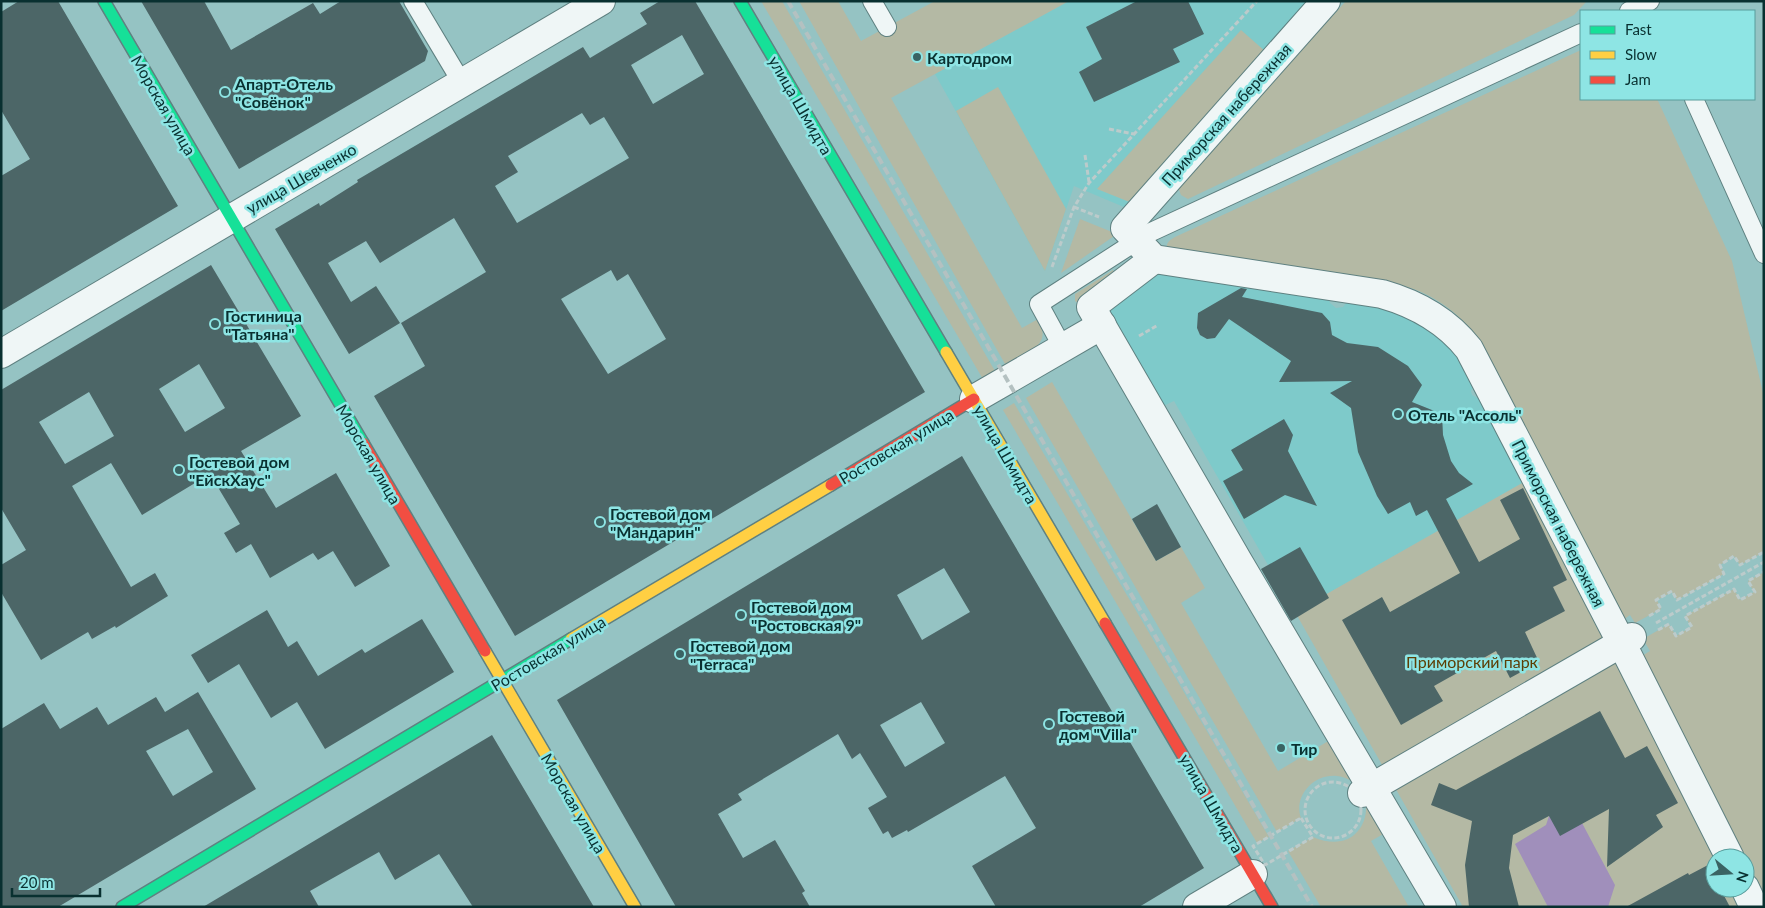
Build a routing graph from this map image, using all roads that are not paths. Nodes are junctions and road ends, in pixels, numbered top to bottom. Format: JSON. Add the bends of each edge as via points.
{"nodes":[{"id":1,"x":104,"y":1,"type":"edge"},
{"id":2,"x":413,"y":1,"type":"edge"},
{"id":3,"x":601,"y":1,"type":"edge"},
{"id":4,"x":740,"y":1,"type":"edge"},
{"id":5,"x":872,"y":1,"type":"edge"},
{"id":6,"x":1326,"y":1,"type":"edge"},
{"id":7,"x":1650,"y":1,"type":"edge"},
{"id":8,"x":1631,"y":10,"type":"edge"},
{"id":9,"x":887,"y":27,"type":"dead end"},
{"id":10,"x":1580,"y":33,"type":"edge"},
{"id":11,"x":462,"y":84,"type":"junction"},
{"id":12,"x":1694,"y":100,"type":"edge"},
{"id":13,"x":232,"y":219,"type":"junction"},
{"id":14,"x":1139,"y":243,"type":"junction"},
{"id":15,"x":1764,"y":254,"type":"edge"},
{"id":16,"x":1102,"y":325,"type":"junction"},
{"id":17,"x":1067,"y":345,"type":"junction"},
{"id":18,"x":1,"y":354,"type":"edge"},
{"id":19,"x":974,"y":399,"type":"junction"},
{"id":20,"x":1637,"y":633,"type":"junction"},
{"id":21,"x":503,"y":681,"type":"junction"},
{"id":22,"x":1360,"y":789,"type":"junction"},
{"id":23,"x":1726,"y":848,"type":"edge"},
{"id":24,"x":1254,"y":874,"type":"junction"},
{"id":25,"x":122,"y":907,"type":"edge"},
{"id":26,"x":635,"y":907,"type":"edge"},
{"id":27,"x":1197,"y":907,"type":"edge"},
{"id":28,"x":1272,"y":907,"type":"edge"},
{"id":29,"x":1442,"y":907,"type":"edge"}],
"edges":[{"from":1,"to":13,"type":"street","name":"Морская улица"},
{"from":2,"to":11,"type":"lane"},
{"from":3,"to":11,"type":"street","name":"улица Шевченко"},
{"from":4,"to":19,"type":"street","name":"улица Шмидта"},
{"from":5,"to":9,"type":"lane"},
{"from":6,"to":14,"type":"street","name":"Приморская набережная"},
{"from":7,"to":8,"type":"lane"},
{"from":10,"to":14,"type":"lane","via":[[1149,233]]},
{"from":11,"to":13,"type":"street","name":"улица Шевченко"},
{"from":12,"to":15,"type":"lane"},
{"from":13,"to":18,"type":"street","name":"улица Шевченко"},
{"from":13,"to":21,"type":"street","name":"Морская улица"},
{"from":14,"to":16,"type":"street","via":[[1092,307]]},
{"from":14,"to":17,"type":"lane","via":[[1039,304]]},
{"from":14,"to":20,"type":"street","name":"Приморская набережная","via":[[1382,294],[1418,307],[1448,327],[1469,349]]},
{"from":16,"to":17,"type":"street"},
{"from":16,"to":22,"type":"street"},
{"from":17,"to":19,"type":"street"},
{"from":19,"to":21,"type":"street","name":"Ростовская улица"},
{"from":19,"to":24,"type":"street","name":"улица Шмидта"},
{"from":20,"to":22,"type":"street"},
{"from":20,"to":23,"type":"street","name":"Приморская набережная"},
{"from":21,"to":25,"type":"street","name":"Ростовская улица"},
{"from":21,"to":26,"type":"street","name":"Морская улица"},
{"from":22,"to":29,"type":"street"},
{"from":24,"to":27,"type":"street"},
{"from":24,"to":28,"type":"street","name":"улица Шмидта"}]}
